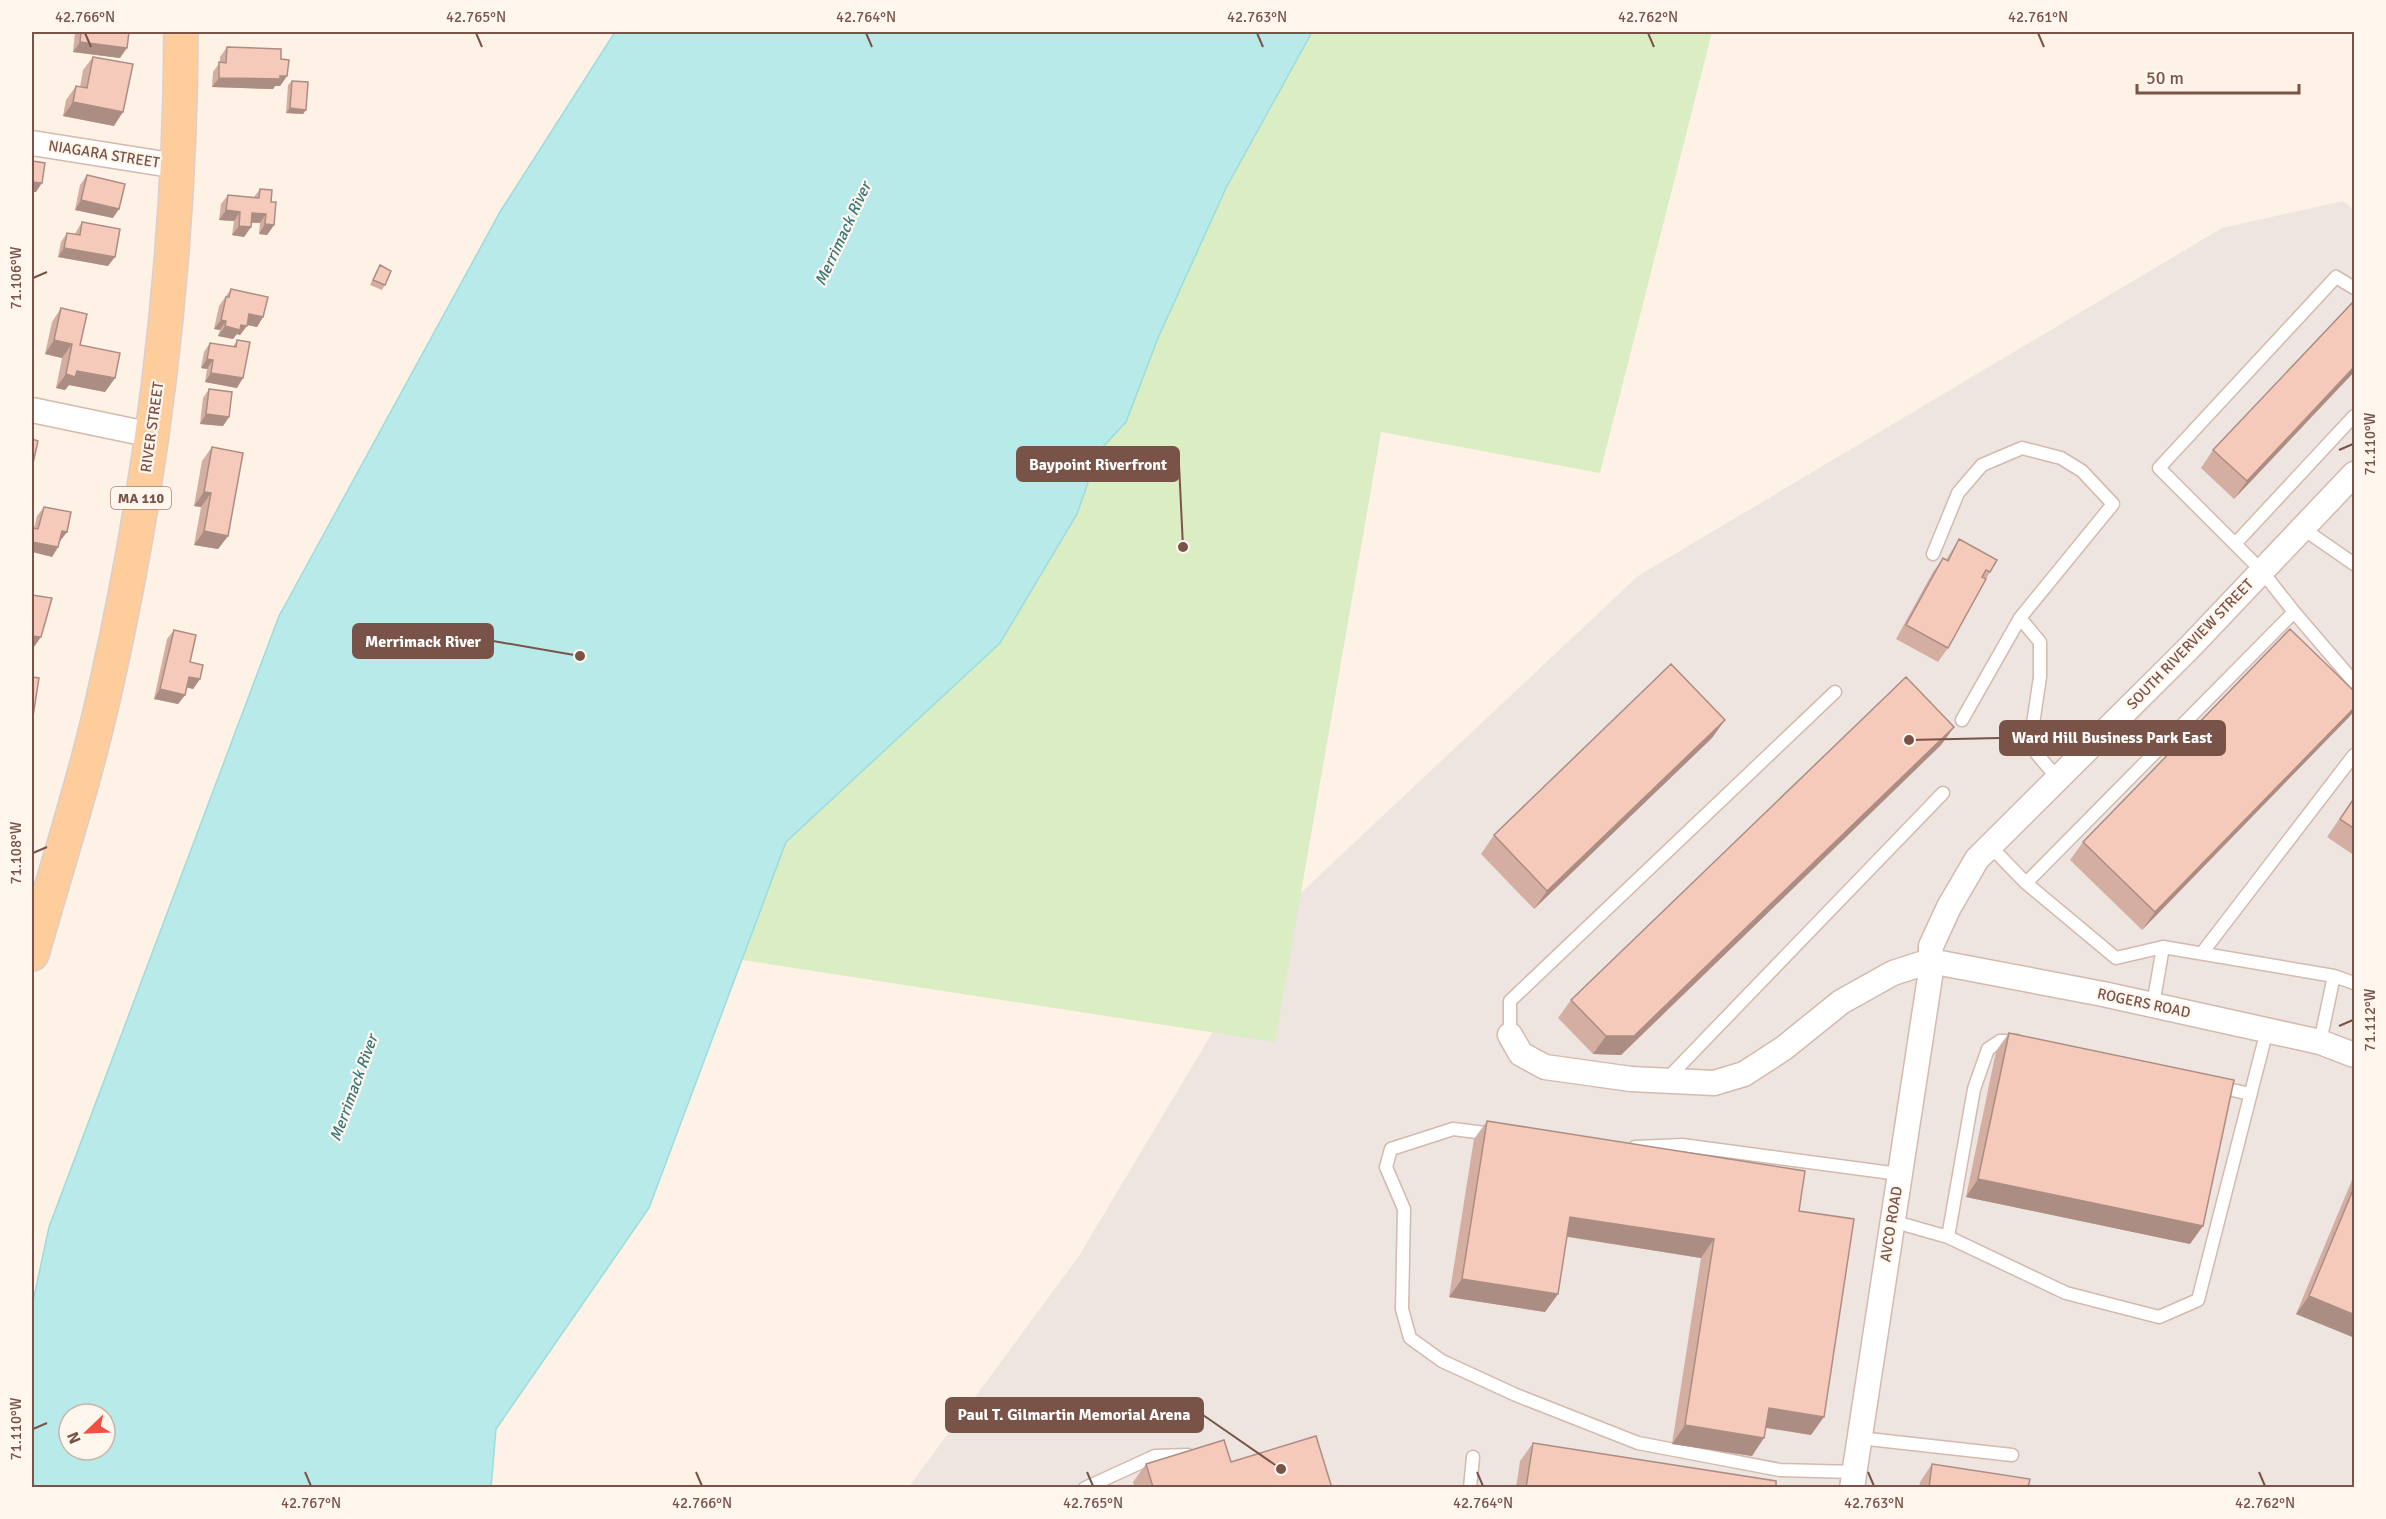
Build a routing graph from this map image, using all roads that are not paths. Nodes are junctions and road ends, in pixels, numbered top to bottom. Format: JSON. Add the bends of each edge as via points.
{"nodes":[{"id":1,"x":181,"y":32,"type":"edge"},
{"id":2,"x":32,"y":143,"type":"edge"},
{"id":3,"x":177,"y":165,"type":"junction"},
{"id":4,"x":2355,"y":288,"type":"edge"},
{"id":5,"x":32,"y":410,"type":"edge"},
{"id":6,"x":2355,"y":416,"type":"edge"},
{"id":7,"x":152,"y":435,"type":"junction"},
{"id":8,"x":2355,"y":474,"type":"edge"},
{"id":9,"x":2302,"y":528,"type":"junction"},
{"id":10,"x":2235,"y":544,"type":"junction"},
{"id":11,"x":1933,"y":554,"type":"dead end"},
{"id":12,"x":2355,"y":564,"type":"edge"},
{"id":13,"x":2261,"y":570,"type":"junction"},
{"id":14,"x":2294,"y":612,"type":"junction"},
{"id":15,"x":2020,"y":618,"type":"junction"},
{"id":16,"x":2355,"y":682,"type":"edge"},
{"id":17,"x":1835,"y":692,"type":"dead end"},
{"id":18,"x":1962,"y":720,"type":"dead end"},
{"id":19,"x":2355,"y":755,"type":"edge"},
{"id":20,"x":2058,"y":779,"type":"junction"},
{"id":21,"x":1943,"y":793,"type":"dead end"},
{"id":22,"x":1990,"y":846,"type":"junction"},
{"id":23,"x":2026,"y":883,"type":"junction"},
{"id":24,"x":2163,"y":947,"type":"junction"},
{"id":25,"x":2202,"y":953,"type":"junction"},
{"id":26,"x":32,"y":954,"type":"edge"},
{"id":27,"x":1930,"y":961,"type":"junction"},
{"id":28,"x":2334,"y":976,"type":"junction"},
{"id":29,"x":2355,"y":982,"type":"edge"},
{"id":30,"x":2153,"y":1005,"type":"junction"},
{"id":31,"x":2267,"y":1030,"type":"junction"},
{"id":32,"x":1510,"y":1035,"type":"joint"},
{"id":33,"x":2320,"y":1042,"type":"junction"},
{"id":34,"x":2027,"y":1043,"type":"edge"},
{"id":35,"x":2355,"y":1055,"type":"edge"},
{"id":36,"x":1665,"y":1081,"type":"junction"},
{"id":37,"x":2206,"y":1084,"type":"edge"},
{"id":38,"x":2250,"y":1094,"type":"junction"},
{"id":39,"x":1505,"y":1135,"type":"edge"},
{"id":40,"x":1626,"y":1148,"type":"edge"},
{"id":41,"x":1899,"y":1174,"type":"junction"},
{"id":42,"x":1892,"y":1221,"type":"junction"},
{"id":43,"x":1948,"y":1237,"type":"junction"},
{"id":44,"x":1859,"y":1438,"type":"junction"},
{"id":45,"x":1198,"y":1454,"type":"edge"},
{"id":46,"x":2012,"y":1455,"type":"dead end"},
{"id":47,"x":1473,"y":1457,"type":"dead end"},
{"id":48,"x":1853,"y":1480,"type":"edge"},
{"id":49,"x":1085,"y":1488,"type":"edge"},
{"id":50,"x":1470,"y":1488,"type":"edge"}],
"edges":[{"from":1,"to":3,"type":"main road","name":"RIVER STREET","number":"MA 110"},
{"from":2,"to":3,"type":"street","name":"NIAGARA STREET"},
{"from":3,"to":7,"type":"main road","name":"RIVER STREET","number":"MA 110"},
{"from":4,"to":10,"type":"lane","via":[[2336,277],[2159,468]]},
{"from":5,"to":7,"type":"street"},
{"from":6,"to":10,"type":"lane"},
{"from":7,"to":26,"type":"main road","name":"RIVER STREET","number":"MA 110","via":[[108,678],[74,815]]},
{"from":8,"to":9,"type":"street","name":"SOUTH RIVERVIEW STREET"},
{"from":9,"to":12,"type":"lane"},
{"from":9,"to":13,"type":"street","name":"SOUTH RIVERVIEW STREET"},
{"from":10,"to":13,"type":"lane"},
{"from":11,"to":15,"type":"lane","via":[[1958,493],[1982,465],[2022,448],[2061,458],[2082,471],[2113,504]]},
{"from":13,"to":14,"type":"lane"},
{"from":13,"to":20,"type":"street","name":"SOUTH RIVERVIEW STREET"},
{"from":14,"to":16,"type":"lane"},
{"from":14,"to":23,"type":"lane"},
{"from":15,"to":18,"type":"lane"},
{"from":15,"to":20,"type":"lane","via":[[2040,642],[2040,677],[2032,724],[2037,754]]},
{"from":17,"to":32,"type":"lane","via":[[1510,1001]]},
{"from":19,"to":25,"type":"lane"},
{"from":20,"to":22,"type":"street","name":"SOUTH RIVERVIEW STREET"},
{"from":21,"to":36,"type":"lane"},
{"from":22,"to":23,"type":"lane"},
{"from":22,"to":27,"type":"street","name":"SOUTH RIVERVIEW STREET","via":[[1977,859],[1949,907],[1931,946]]},
{"from":23,"to":24,"type":"lane","via":[[2116,958]]},
{"from":24,"to":25,"type":"lane"},
{"from":24,"to":30,"type":"lane"},
{"from":25,"to":28,"type":"lane"},
{"from":27,"to":30,"type":"street","name":"ROGERS ROAD"},
{"from":27,"to":36,"type":"street","via":[[1893,974],[1841,1002],[1744,1074],[1714,1083]]},
{"from":27,"to":41,"type":"street","name":"AVCO ROAD"},
{"from":28,"to":29,"type":"lane"},
{"from":28,"to":33,"type":"lane"},
{"from":30,"to":31,"type":"street","name":"ROGERS ROAD"},
{"from":31,"to":33,"type":"street","name":"ROGERS ROAD"},
{"from":31,"to":38,"type":"lane"},
{"from":32,"to":36,"type":"street","via":[[1521,1054],[1545,1067]]},
{"from":33,"to":35,"type":"street","name":"ROGERS ROAD"},
{"from":34,"to":43,"type":"lane","via":[[2000,1041],[1988,1049],[1974,1089]]},
{"from":37,"to":38,"type":"lane"},
{"from":38,"to":43,"type":"lane","via":[[2198,1300],[2159,1317],[2066,1293]]},
{"from":39,"to":48,"type":"lane","via":[[1453,1129],[1391,1149],[1386,1167],[1404,1209],[1402,1309],[1410,1338],[1442,1361],[1638,1443]]},
{"from":40,"to":41,"type":"lane","via":[[1682,1145]]},
{"from":41,"to":42,"type":"street","name":"AVCO ROAD"},
{"from":42,"to":43,"type":"lane"},
{"from":42,"to":44,"type":"street","name":"AVCO ROAD"},
{"from":44,"to":46,"type":"lane"},
{"from":44,"to":48,"type":"street","name":"AVCO ROAD"},
{"from":45,"to":49,"type":"lane","via":[[1155,1456]]},
{"from":47,"to":50,"type":"lane"}]}
